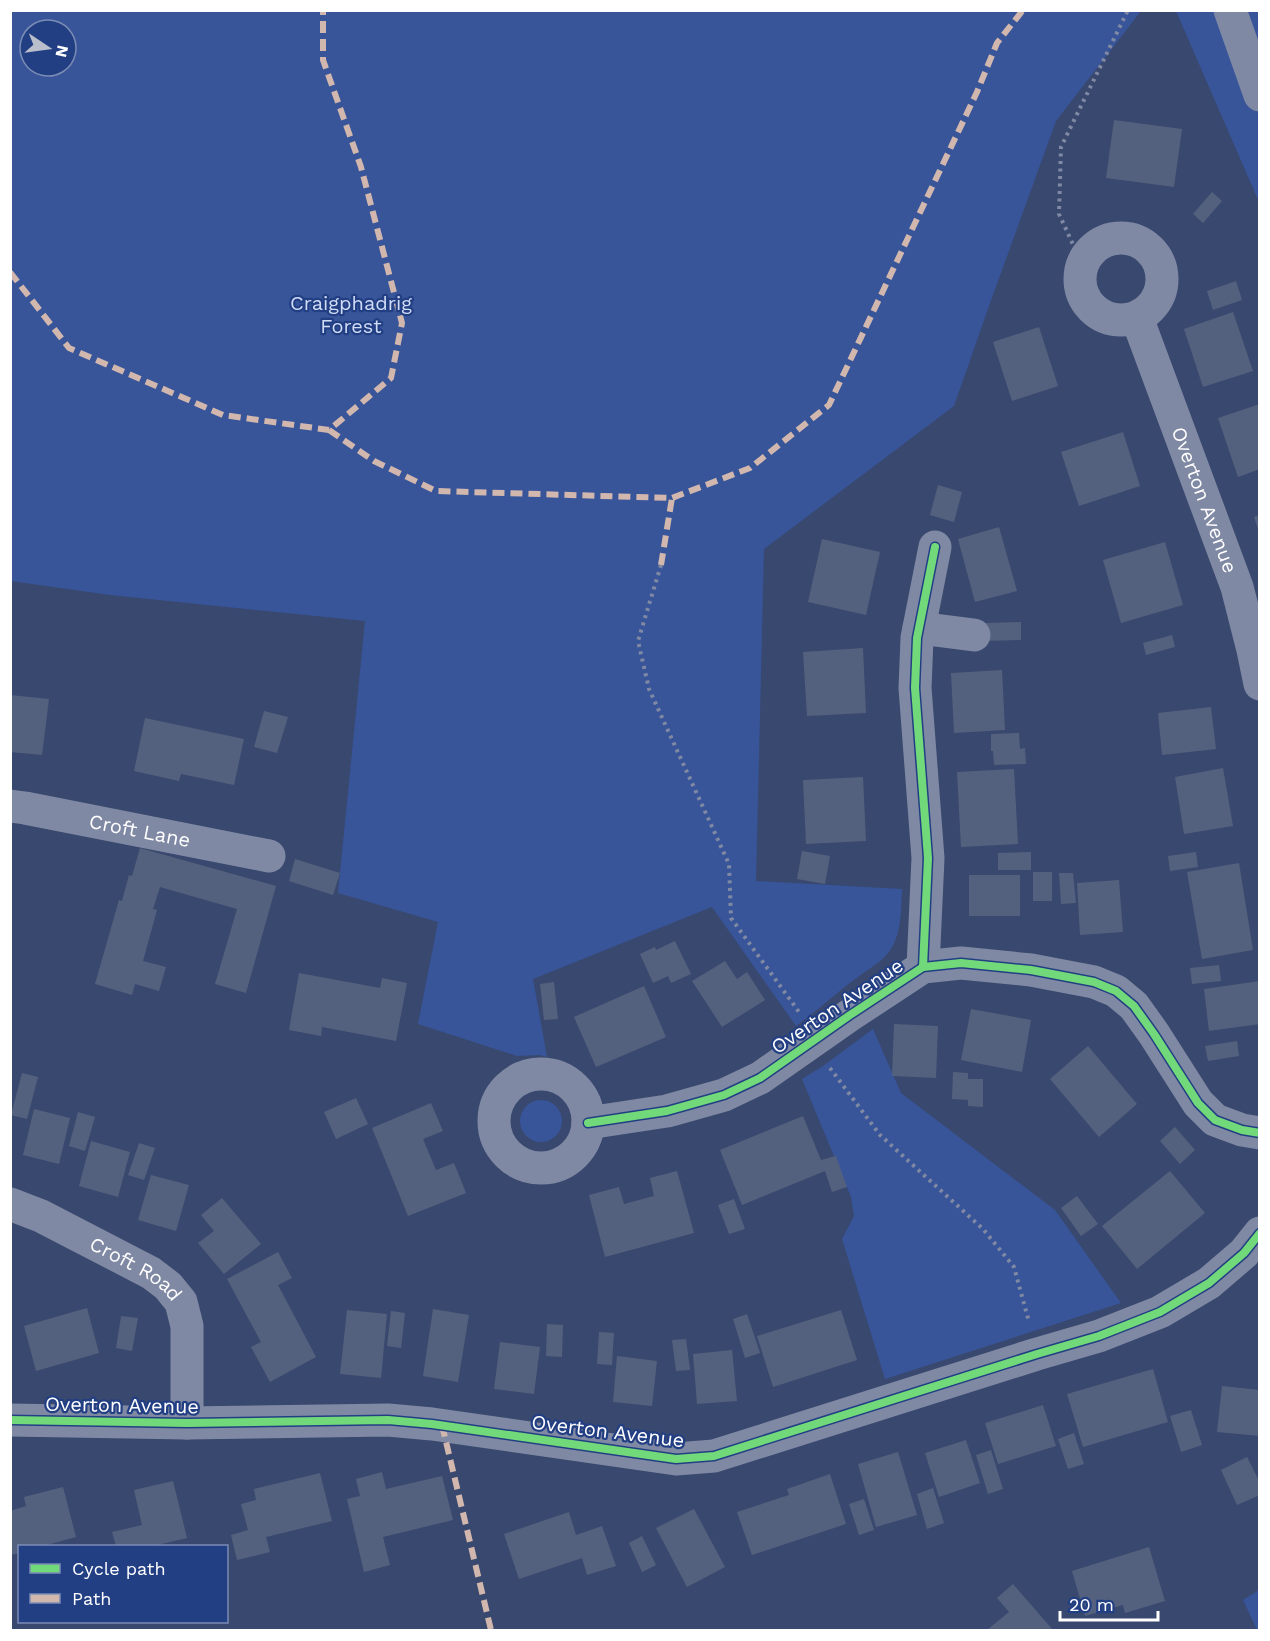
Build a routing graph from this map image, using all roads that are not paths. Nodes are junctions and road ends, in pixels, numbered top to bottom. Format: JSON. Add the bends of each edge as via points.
{"nodes":[{"id":1,"x":1230,"y":10,"type":"edge"},
{"id":2,"x":1260,"y":95,"type":"edge"},
{"id":3,"x":1137,"y":318,"type":"junction"},
{"id":4,"x":935,"y":547,"type":"dead end"},
{"id":5,"x":919,"y":628,"type":"junction"},
{"id":6,"x":974,"y":635,"type":"dead end"},
{"id":7,"x":1260,"y":684,"type":"edge"},
{"id":8,"x":10,"y":806,"type":"edge"},
{"id":9,"x":269,"y":856,"type":"dead end"},
{"id":10,"x":923,"y":967,"type":"junction"},
{"id":11,"x":588,"y":1123,"type":"dead end"},
{"id":12,"x":1260,"y":1133,"type":"edge"},
{"id":13,"x":10,"y":1204,"type":"edge"},
{"id":14,"x":1260,"y":1233,"type":"edge"},
{"id":15,"x":10,"y":1420,"type":"edge"},
{"id":16,"x":188,"y":1423,"type":"junction"}],
"edges":[{"from":1,"to":2,"type":"street"},
{"from":3,"to":3,"type":"street","via":[[1158,300],[1162,287],[1158,260],[1150,249],[1126,238],[1099,244],[1082,264],[1082,292],[1088,304],[1110,320]]},
{"from":3,"to":7,"type":"street","name":"Overton Avenue","via":[[1237,587]]},
{"from":4,"to":5,"type":"street"},
{"from":5,"to":6,"type":"street"},
{"from":5,"to":10,"type":"street","via":[[915,688],[928,858]]},
{"from":8,"to":9,"type":"street","name":"Croft Lane"},
{"from":10,"to":11,"type":"street","name":"Overton Avenue","via":[[760,1078],[724,1095],[667,1111]]},
{"from":10,"to":12,"type":"street","name":"Overton Avenue","via":[[961,963],[1031,970],[1094,982],[1116,991],[1134,1006],[1198,1103],[1215,1120]]},
{"from":13,"to":16,"type":"street","name":"Croft Road","via":[[151,1273],[175,1294],[187,1326]]},
{"from":14,"to":16,"type":"street","name":"Overton Avenue","via":[[1244,1253],[1209,1283],[1160,1312],[1099,1336],[714,1456],[676,1459],[388,1420]]},
{"from":15,"to":16,"type":"street","name":"Overton Avenue"}]}
